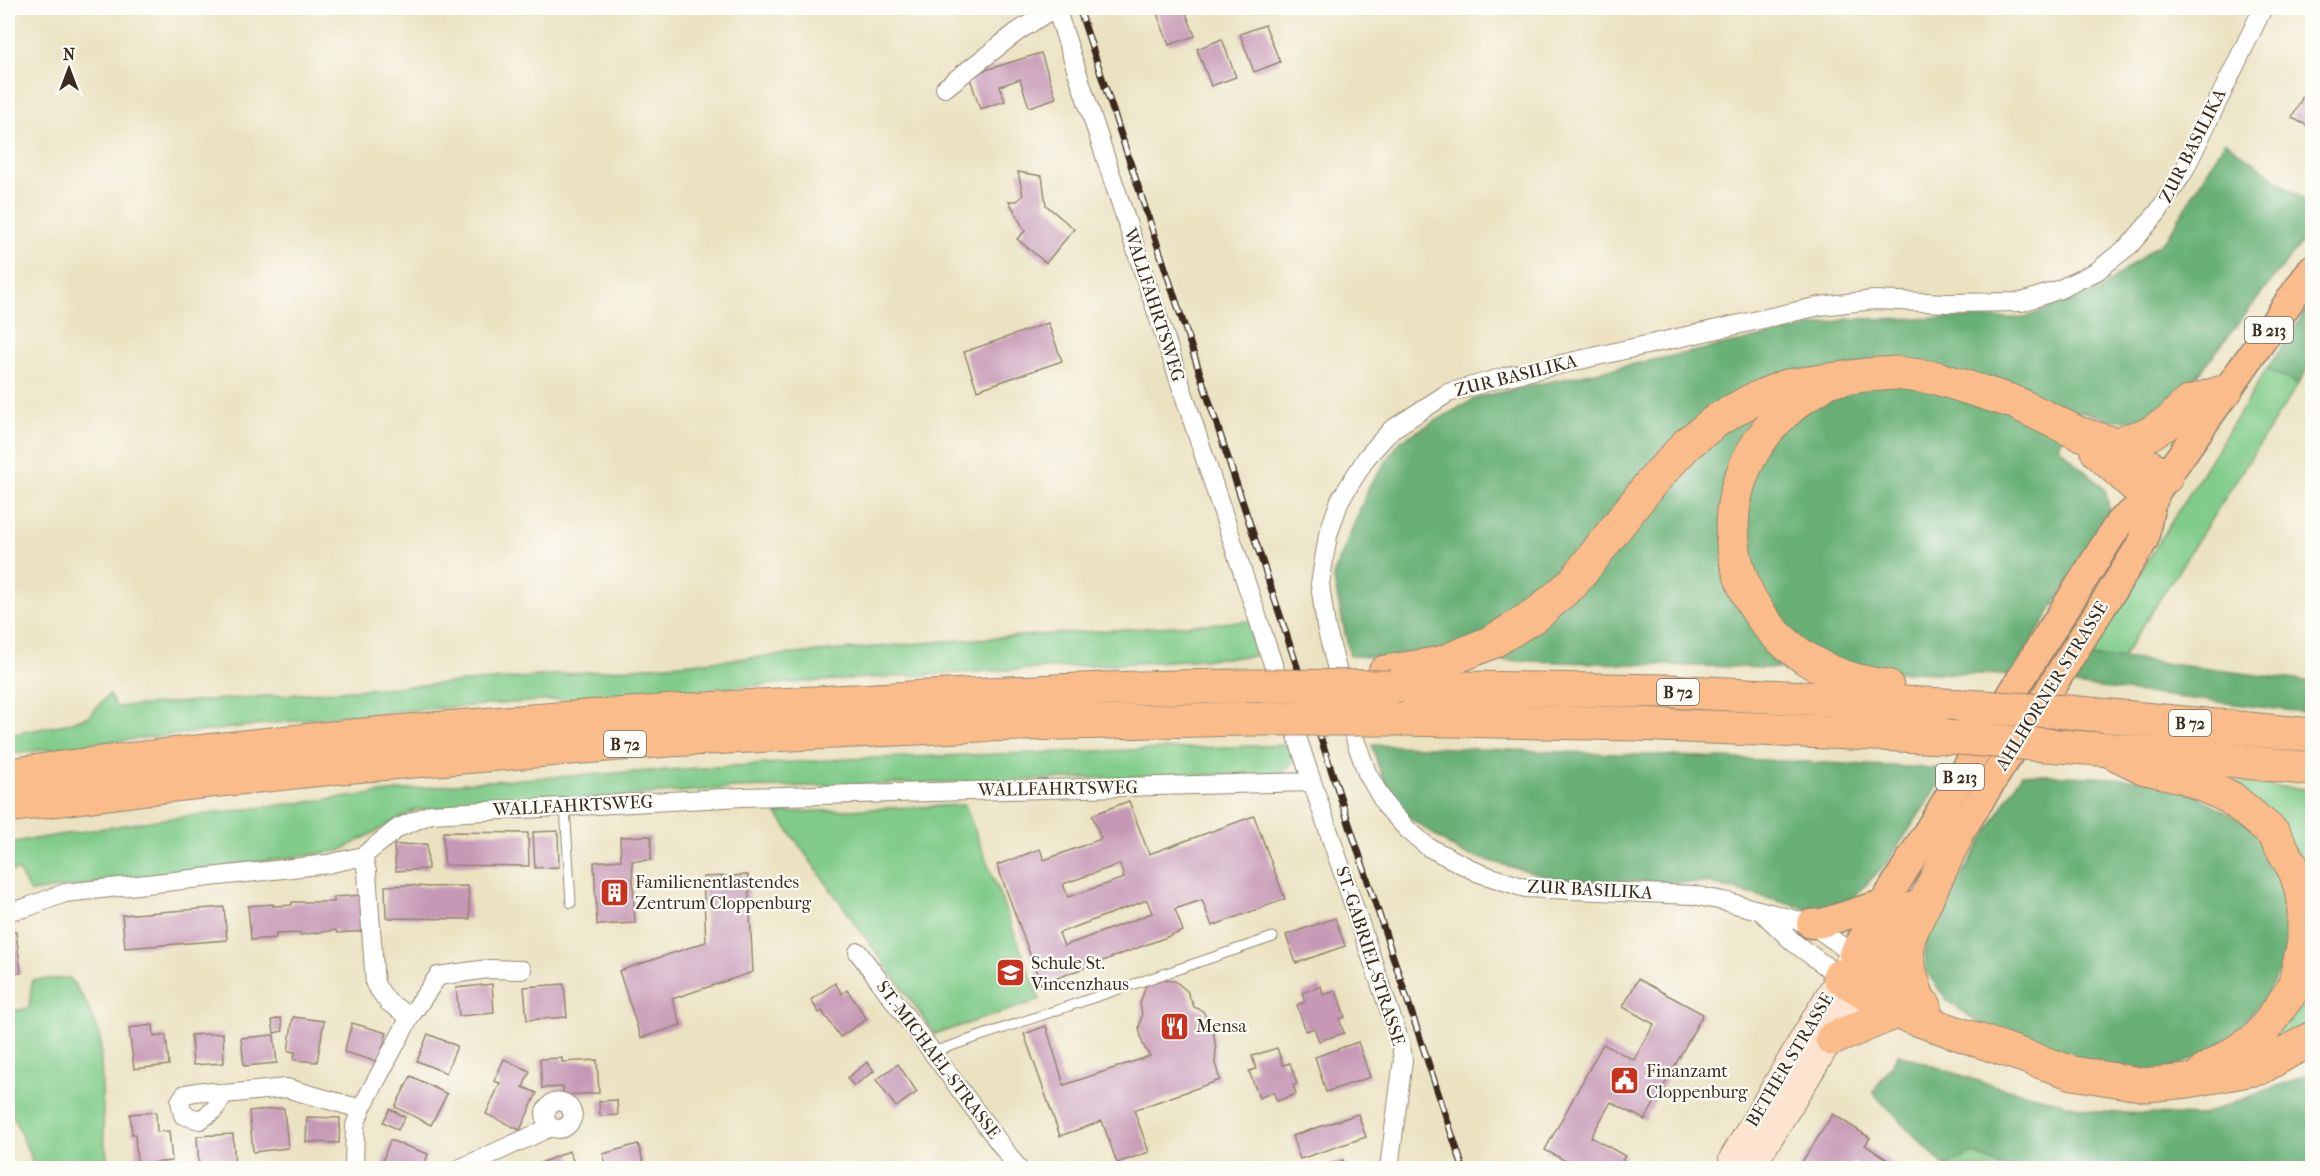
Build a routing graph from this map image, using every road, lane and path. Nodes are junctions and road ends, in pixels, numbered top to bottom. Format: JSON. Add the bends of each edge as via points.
{"nodes":[{"id":1,"x":1055,"y":8,"type":"edge"},
{"id":2,"x":2264,"y":8,"type":"edge"},
{"id":3,"x":945,"y":88,"type":"dead end"},
{"id":4,"x":2313,"y":269,"type":"edge"},
{"id":5,"x":1835,"y":378,"type":"junction"},
{"id":6,"x":2226,"y":391,"type":"junction"},
{"id":7,"x":2078,"y":433,"type":"junction"},
{"id":8,"x":2115,"y":444,"type":"junction"},
{"id":9,"x":2159,"y":487,"type":"junction"},
{"id":10,"x":1388,"y":679,"type":"junction"},
{"id":11,"x":1967,"y":702,"type":"junction"},
{"id":12,"x":2313,"y":735,"type":"edge"},
{"id":13,"x":2106,"y":749,"type":"junction"},
{"id":14,"x":2313,"y":770,"type":"edge"},
{"id":15,"x":8,"y":775,"type":"edge"},
{"id":16,"x":1312,"y":782,"type":"junction"},
{"id":17,"x":8,"y":806,"type":"edge"},
{"id":18,"x":566,"y":807,"type":"junction"},
{"id":19,"x":1955,"y":838,"type":"junction"},
{"id":20,"x":363,"y":856,"type":"junction"},
{"id":21,"x":571,"y":903,"type":"dead end"},
{"id":22,"x":1882,"y":904,"type":"junction"},
{"id":23,"x":8,"y":911,"type":"edge"},
{"id":24,"x":1761,"y":912,"type":"junction"},
{"id":25,"x":1811,"y":924,"type":"junction"},
{"id":26,"x":1273,"y":938,"type":"dead end"},
{"id":27,"x":858,"y":952,"type":"dead end"},
{"id":28,"x":522,"y":970,"type":"dead end"},
{"id":29,"x":1856,"y":973,"type":"junction"},
{"id":30,"x":1908,"y":1008,"type":"junction"},
{"id":31,"x":410,"y":1017,"type":"junction"},
{"id":32,"x":2313,"y":1038,"type":"edge"},
{"id":33,"x":1832,"y":1039,"type":"junction"},
{"id":34,"x":933,"y":1052,"type":"junction"},
{"id":35,"x":2188,"y":1081,"type":"junction"},
{"id":36,"x":224,"y":1094,"type":"dead end"},
{"id":37,"x":361,"y":1109,"type":"junction"},
{"id":38,"x":551,"y":1127,"type":"dead end"},
{"id":39,"x":354,"y":1168,"type":"edge"},
{"id":40,"x":461,"y":1168,"type":"edge"},
{"id":41,"x":1018,"y":1168,"type":"edge"},
{"id":42,"x":1389,"y":1168,"type":"edge"},
{"id":43,"x":1732,"y":1168,"type":"edge"},
{"id":44,"x":1751,"y":1168,"type":"edge"}],
"edges":[{"from":1,"to":3,"type":"street"},
{"from":1,"to":16,"type":"street","name":"WALLFAHRTSWEG"},
{"from":2,"to":24,"type":"street","name":"ZUR BASILIKA","via":[[2183,173],[2130,245],[2097,271],[2022,302],[1874,300],[1820,306],[1504,377],[1449,393],[1390,430],[1367,457],[1340,500],[1328,535],[1320,584],[1326,627],[1367,773],[1386,806],[1407,829],[1453,861],[1525,888],[1693,895]]},
{"from":4,"to":6,"type":"main road","name":"AHLHORNER STRASSE","number":"B 213"},
{"from":5,"to":7,"type":"highway","number":"B 72","via":[[1896,373],[1937,378],[2014,402]]},
{"from":5,"to":10,"type":"highway","number":"B 72","via":[[1785,386],[1717,420],[1687,444],[1651,483],[1572,584],[1536,615],[1492,642]]},
{"from":5,"to":11,"type":"highway","number":"B 72","via":[[1785,411],[1753,452],[1739,479],[1732,508],[1732,535],[1740,577],[1761,617],[1792,650],[1811,662],[1841,676],[1877,685],[1941,692]]},
{"from":6,"to":8,"type":"highway","via":[[2188,403],[2169,422],[2147,435]]},
{"from":6,"to":9,"type":"main road","name":"AHLHORNER STRASSE","number":"B 213"},
{"from":7,"to":8,"type":"highway","number":"B 72"},
{"from":7,"to":9,"type":"highway","number":"B 72","via":[[2134,484]]},
{"from":8,"to":9,"type":"highway","number":"B 72"},
{"from":9,"to":19,"type":"main road","name":"AHLHORNER STRASSE","number":"B 213","via":[[2144,540]]},
{"from":9,"to":22,"type":"main road","name":"AHLHORNER STRASSE","number":"B 213","via":[[2120,523]]},
{"from":10,"to":11,"type":"highway","number":"B 72"},
{"from":10,"to":15,"type":"highway","number":"B 72","bridge":true,"via":[[671,710],[338,737]]},
{"from":11,"to":12,"type":"highway","number":"B 72","bridge":true},
{"from":13,"to":14,"type":"highway","number":"B 72"},
{"from":13,"to":17,"type":"highway","number":"B 72","bridge":true,"via":[[1946,737],[1403,718],[980,725],[668,740],[340,767]]},
{"from":13,"to":35,"type":"highway","via":[[2145,768],[2185,777],[2231,798],[2274,834],[2295,871],[2304,899],[2304,942],[2294,987],[2257,1039]]},
{"from":16,"to":18,"type":"street","name":"WALLFAHRTSWEG","via":[[742,797]]},
{"from":16,"to":42,"type":"street","name":"ST.-GABRIEL-STRASSE","via":[[1401,1045],[1403,1060]]},
{"from":18,"to":20,"type":"street","name":"WALLFAHRTSWEG","via":[[431,814],[398,828]]},
{"from":18,"to":21,"type":"lane"},
{"from":19,"to":29,"type":"main road","name":"AHLHORNER STRASSE","number":"B 213"},
{"from":19,"to":30,"type":"highway","number":"B 213","via":[[1909,936]]},
{"from":20,"to":23,"type":"street","name":"WALLFAHRTSWEG","via":[[328,864],[65,893]]},
{"from":20,"to":31,"type":"street","via":[[375,984],[388,1002]]},
{"from":22,"to":25,"type":"main road"},
{"from":22,"to":29,"type":"main road","name":"AHLHORNER STRASSE","number":"B 213"},
{"from":24,"to":25,"type":"street","name":"ZUR BASILIKA"},
{"from":24,"to":29,"type":"street","name":"ZUR BASILIKA","via":[[1793,942]]},
{"from":25,"to":29,"type":"street","name":"ZUR BASILIKA"},
{"from":26,"to":34,"type":"lane"},
{"from":27,"to":34,"type":"street","name":"ST.-MICHAEL-STRASSE"},
{"from":28,"to":31,"type":"street","via":[[488,969],[438,976]]},
{"from":29,"to":30,"type":"highway"},
{"from":29,"to":33,"type":"street","name":"BETHER STRASSE"},
{"from":29,"to":43,"type":"street","name":"BETHER STRASSE","via":[[1732,1159]]},
{"from":30,"to":33,"type":"highway"},
{"from":30,"to":35,"type":"highway","via":[[1963,1034],[2082,1075],[2146,1085]]},
{"from":31,"to":37,"type":"street"},
{"from":32,"to":35,"type":"highway","via":[[2260,1068]]},
{"from":33,"to":44,"type":"street","name":"BETHER STRASSE"},
{"from":34,"to":41,"type":"street","name":"ST.-MICHAEL-STRASSE"},
{"from":36,"to":37,"type":"street","via":[[286,1088]]},
{"from":37,"to":39,"type":"street","via":[[355,1126]]},
{"from":38,"to":40,"type":"street"}]}
